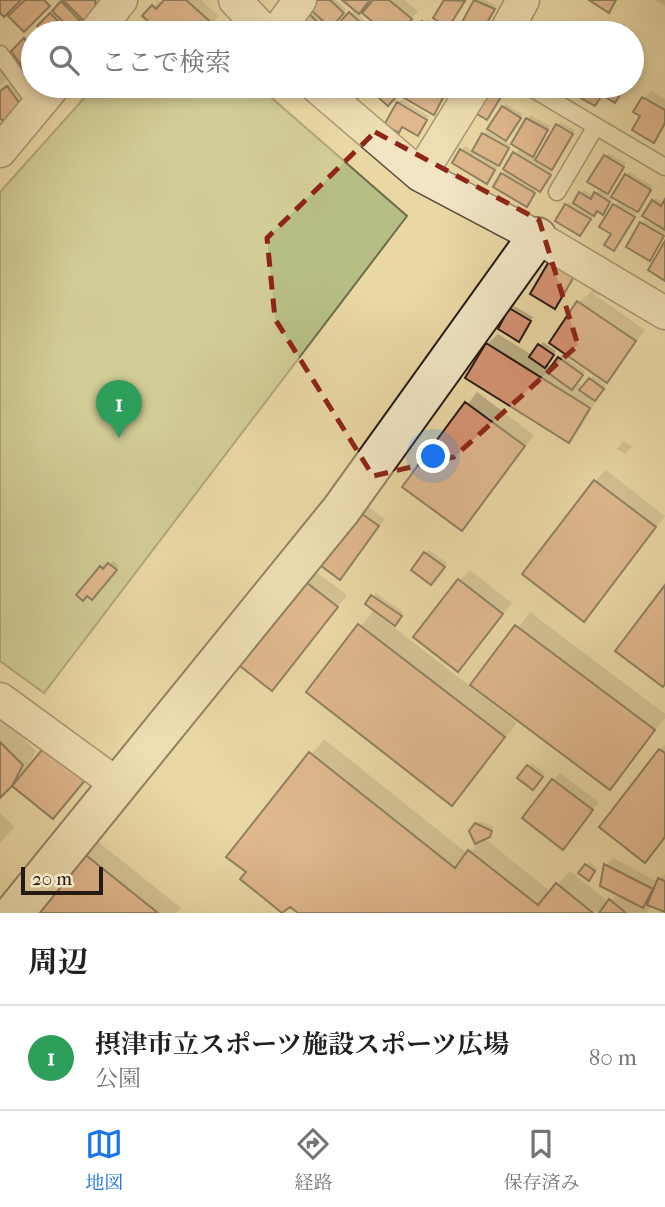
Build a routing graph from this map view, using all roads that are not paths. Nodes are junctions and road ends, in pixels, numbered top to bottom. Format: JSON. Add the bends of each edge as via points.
{"nodes":[{"id":1,"x":235,"y":0,"type":"edge"},
{"id":2,"x":299,"y":0,"type":"edge"},
{"id":3,"x":523,"y":0,"type":"edge"},
{"id":4,"x":116,"y":2,"type":"edge"},
{"id":5,"x":103,"y":21,"type":"edge"},
{"id":6,"x":255,"y":21,"type":"edge"},
{"id":7,"x":284,"y":21,"type":"edge"},
{"id":8,"x":512,"y":21,"type":"edge"},
{"id":9,"x":0,"y":54,"type":"edge"},
{"id":10,"x":21,"y":73,"type":"edge"},
{"id":11,"x":44,"y":98,"type":"edge"},
{"id":12,"x":330,"y":98,"type":"edge"},
{"id":13,"x":468,"y":98,"type":"edge"},
{"id":14,"x":548,"y":98,"type":"edge"},
{"id":15,"x":596,"y":126,"type":"junction"},
{"id":16,"x":0,"y":151,"type":"edge"},
{"id":17,"x":665,"y":167,"type":"edge"},
{"id":18,"x":420,"y":175,"type":"junction"},
{"id":19,"x":557,"y":192,"type":"dead end"},
{"id":20,"x":537,"y":237,"type":"junction"},
{"id":21,"x":665,"y":313,"type":"edge"},
{"id":22,"x":0,"y":699,"type":"edge"},
{"id":23,"x":118,"y":785,"type":"junction"},
{"id":24,"x":14,"y":913,"type":"edge"}],
"edges":[{"from":1,"to":6,"type":"street"},
{"from":2,"to":7,"type":"street"},
{"from":3,"to":8,"type":"street"},
{"from":4,"to":5,"type":"street"},
{"from":9,"to":10,"type":"lane"},
{"from":11,"to":16,"type":"street"},
{"from":12,"to":18,"type":"street"},
{"from":13,"to":18,"type":"street"},
{"from":14,"to":15,"type":"lane"},
{"from":15,"to":17,"type":"lane"},
{"from":15,"to":19,"type":"lane"},
{"from":18,"to":20,"type":"street"},
{"from":20,"to":21,"type":"street"},
{"from":20,"to":23,"type":"street","via":[[341,510]]},
{"from":22,"to":23,"type":"street"},
{"from":23,"to":24,"type":"street"}]}
